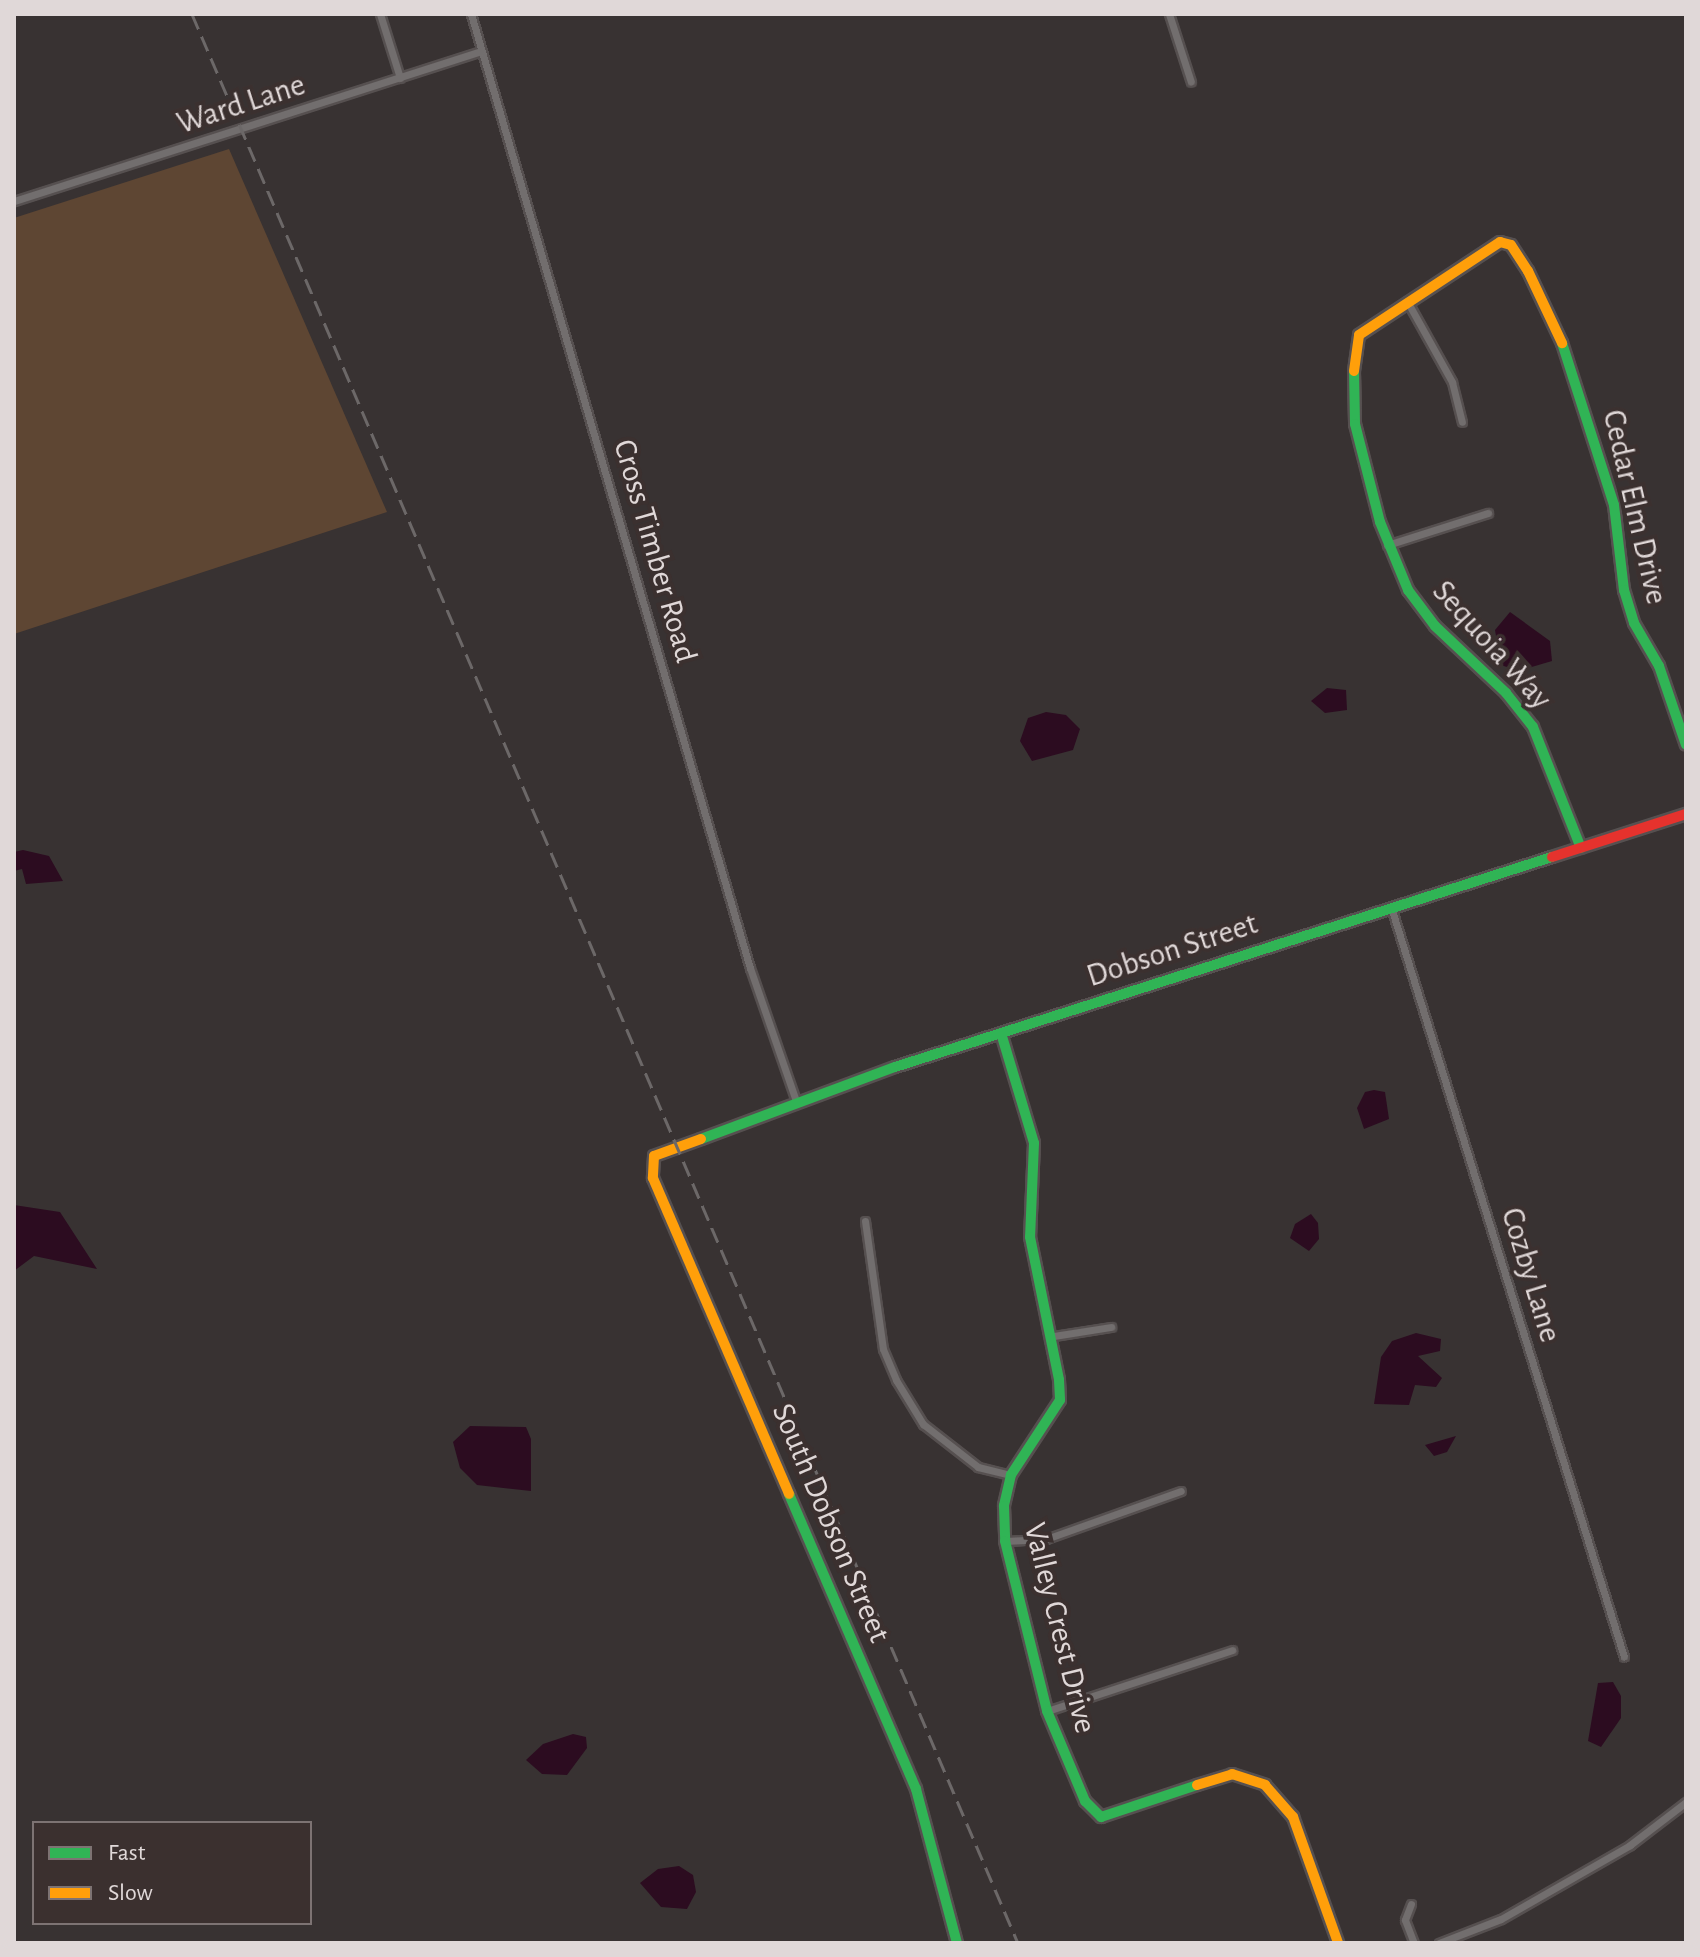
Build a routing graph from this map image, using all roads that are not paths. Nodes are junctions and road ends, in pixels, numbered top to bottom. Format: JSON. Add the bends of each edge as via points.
{"nodes":[{"id":1,"x":380,"y":14,"type":"edge"},
{"id":2,"x":471,"y":14,"type":"edge"},
{"id":3,"x":1169,"y":14,"type":"edge"},
{"id":4,"x":482,"y":51,"type":"junction"},
{"id":5,"x":400,"y":78,"type":"junction"},
{"id":6,"x":1191,"y":82,"type":"dead end"},
{"id":7,"x":14,"y":201,"type":"edge"},
{"id":8,"x":1407,"y":301,"type":"junction"},
{"id":9,"x":1462,"y":422,"type":"dead end"},
{"id":10,"x":1488,"y":513,"type":"dead end"},
{"id":11,"x":1387,"y":545,"type":"junction"},
{"id":12,"x":1686,"y":745,"type":"edge"},
{"id":13,"x":1686,"y":814,"type":"edge"},
{"id":14,"x":1581,"y":848,"type":"junction"},
{"id":15,"x":1391,"y":907,"type":"junction"},
{"id":16,"x":1001,"y":1033,"type":"junction"},
{"id":17,"x":796,"y":1101,"type":"junction"},
{"id":18,"x":677,"y":1143,"type":"joint"},
{"id":19,"x":865,"y":1221,"type":"dead end"},
{"id":20,"x":1111,"y":1327,"type":"dead end"},
{"id":21,"x":1054,"y":1336,"type":"junction"},
{"id":22,"x":1011,"y":1475,"type":"junction"},
{"id":23,"x":1181,"y":1491,"type":"dead end"},
{"id":24,"x":1005,"y":1541,"type":"junction"},
{"id":25,"x":1232,"y":1650,"type":"dead end"},
{"id":26,"x":1624,"y":1657,"type":"dead end"},
{"id":27,"x":1047,"y":1711,"type":"junction"},
{"id":28,"x":1686,"y":1802,"type":"edge"},
{"id":29,"x":1411,"y":1904,"type":"dead end"},
{"id":30,"x":957,"y":1943,"type":"edge"},
{"id":31,"x":1338,"y":1943,"type":"edge"},
{"id":32,"x":1414,"y":1943,"type":"edge"},
{"id":33,"x":1439,"y":1943,"type":"edge"}],
"edges":[{"from":1,"to":5,"type":"street"},
{"from":2,"to":4,"type":"street","name":"Cross Timber Road"},
{"from":3,"to":6,"type":"street"},
{"from":4,"to":5,"type":"street","name":"Ward Lane"},
{"from":4,"to":17,"type":"street","name":"Cross Timber Road","via":[[750,968]]},
{"from":5,"to":7,"type":"street","name":"Ward Lane"},
{"from":8,"to":9,"type":"street","via":[[1441,357]]},
{"from":8,"to":11,"type":"street","name":"Sequoia Way","via":[[1359,335],[1353,348],[1355,424]]},
{"from":8,"to":12,"type":"street","name":"Cedar Elm Drive","via":[[1505,242],[1547,305],[1575,371],[1614,505],[1631,612],[1659,666]]},
{"from":10,"to":11,"type":"street"},
{"from":11,"to":14,"type":"street","name":"Sequoia Way","via":[[1408,590],[1435,626],[1506,693],[1533,727]]},
{"from":13,"to":14,"type":"street","name":"Dobson Street"},
{"from":14,"to":15,"type":"street","name":"Dobson Street"},
{"from":15,"to":16,"type":"street","name":"Dobson Street"},
{"from":15,"to":26,"type":"street","name":"Cozby Lane"},
{"from":16,"to":17,"type":"street","name":"Dobson Street"},
{"from":16,"to":21,"type":"street","name":"Valley Crest Drive","via":[[1034,1143],[1030,1237]]},
{"from":17,"to":18,"type":"street","name":"Dobson Street"},
{"from":18,"to":30,"type":"street","name":"South Dobson Street","via":[[654,1156],[653,1178],[916,1789]]},
{"from":19,"to":22,"type":"street","via":[[883,1349],[896,1380],[923,1424],[978,1467]]},
{"from":20,"to":21,"type":"street"},
{"from":21,"to":22,"type":"street","name":"Valley Crest Drive","via":[[1060,1400]]},
{"from":22,"to":24,"type":"street","name":"Valley Crest Drive","via":[[1004,1506]]},
{"from":23,"to":24,"type":"street","via":[[1046,1539]]},
{"from":24,"to":27,"type":"street","name":"Valley Crest Drive"},
{"from":25,"to":27,"type":"street"},
{"from":27,"to":31,"type":"street","name":"Valley Crest Drive","via":[[1085,1801],[1101,1817],[1232,1774],[1265,1785],[1293,1817]]},
{"from":28,"to":33,"type":"street","via":[[1630,1845],[1514,1912]]},
{"from":29,"to":32,"type":"street","via":[[1405,1920]]}]}
